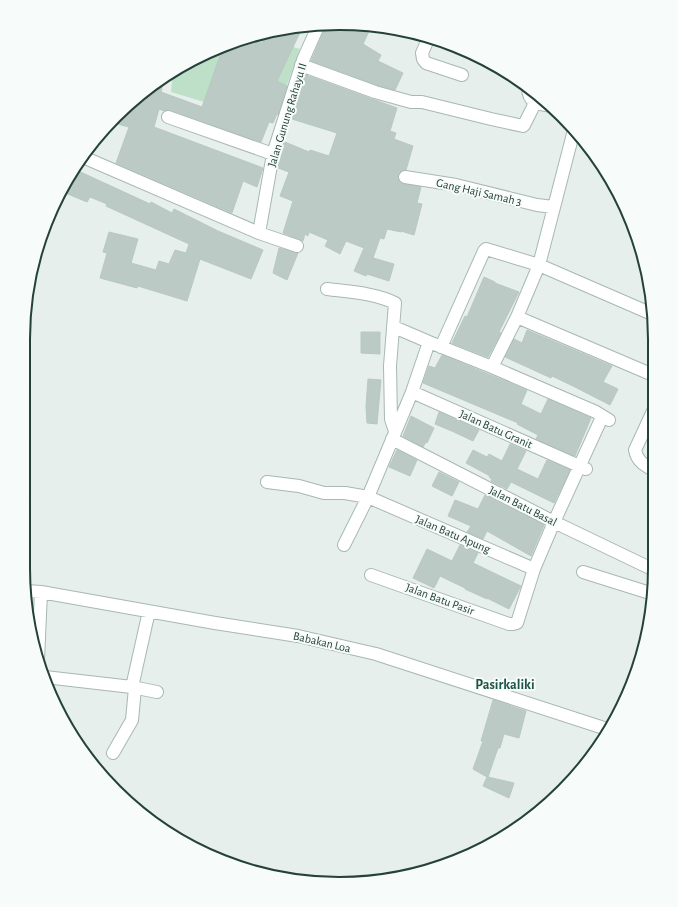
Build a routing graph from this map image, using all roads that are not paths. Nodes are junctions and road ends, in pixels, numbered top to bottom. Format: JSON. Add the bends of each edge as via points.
{"nodes":[{"id":1,"x":316,"y":31,"type":"edge"},
{"id":2,"x":426,"y":43,"type":"edge"},
{"id":3,"x":301,"y":65,"type":"junction"},
{"id":4,"x":462,"y":75,"type":"dead end"},
{"id":5,"x":530,"y":96,"type":"edge"},
{"id":6,"x":535,"y":103,"type":"junction"},
{"id":7,"x":539,"y":104,"type":"edge"},
{"id":8,"x":168,"y":117,"type":"dead end"},
{"id":9,"x":572,"y":137,"type":"edge"},
{"id":10,"x":272,"y":154,"type":"junction"},
{"id":11,"x":88,"y":159,"type":"edge"},
{"id":12,"x":405,"y":177,"type":"dead end"},
{"id":13,"x":553,"y":207,"type":"junction"},
{"id":14,"x":259,"y":233,"type":"junction"},
{"id":15,"x":297,"y":246,"type":"dead end"},
{"id":16,"x":539,"y":265,"type":"junction"},
{"id":17,"x":327,"y":289,"type":"dead end"},
{"id":18,"x":646,"y":312,"type":"edge"},
{"id":19,"x":517,"y":316,"type":"junction"},
{"id":20,"x":394,"y":327,"type":"junction"},
{"id":21,"x":429,"y":342,"type":"junction"},
{"id":22,"x":441,"y":347,"type":"junction"},
{"id":23,"x":492,"y":367,"type":"junction"},
{"id":24,"x":648,"y":373,"type":"edge"},
{"id":25,"x":412,"y":392,"type":"junction"},
{"id":26,"x":648,"y":422,"type":"edge"},
{"id":27,"x":394,"y":435,"type":"junction"},
{"id":28,"x":648,"y":466,"type":"edge"},
{"id":29,"x":583,"y":468,"type":"junction"},
{"id":30,"x":267,"y":482,"type":"dead end"},
{"id":31,"x":370,"y":498,"type":"junction"},
{"id":32,"x":557,"y":523,"type":"junction"},
{"id":33,"x":344,"y":545,"type":"dead end"},
{"id":34,"x":648,"y":567,"type":"edge"},
{"id":35,"x":534,"y":569,"type":"junction"},
{"id":36,"x":583,"y":572,"type":"dead end"},
{"id":37,"x":371,"y":574,"type":"dead end"},
{"id":38,"x":31,"y":591,"type":"edge"},
{"id":39,"x":41,"y":592,"type":"junction"},
{"id":40,"x":647,"y":592,"type":"edge"},
{"id":41,"x":149,"y":611,"type":"junction"},
{"id":42,"x":39,"y":639,"type":"edge"},
{"id":43,"x":50,"y":678,"type":"edge"},
{"id":44,"x":133,"y":687,"type":"junction"},
{"id":45,"x":157,"y":692,"type":"dead end"},
{"id":46,"x":603,"y":728,"type":"edge"},
{"id":47,"x":113,"y":753,"type":"dead end"}],
"edges":[{"from":1,"to":3,"type":"street","name":"Jalan Gunung Rahayu II"},
{"from":2,"to":4,"type":"street","via":[[422,52],[426,63]]},
{"from":3,"to":6,"type":"street","via":[[411,102],[422,102],[523,126]]},
{"from":3,"to":10,"type":"street","name":"Jalan Gunung Rahayu II"},
{"from":5,"to":6,"type":"street"},
{"from":6,"to":7,"type":"street"},
{"from":8,"to":10,"type":"street"},
{"from":9,"to":13,"type":"street"},
{"from":10,"to":14,"type":"street","name":"Jalan Gunung Rahayu II"},
{"from":11,"to":14,"type":"street"},
{"from":12,"to":13,"type":"street","name":"Gang Haji Samah 3","via":[[456,185]]},
{"from":13,"to":16,"type":"street"},
{"from":14,"to":15,"type":"street"},
{"from":16,"to":18,"type":"street"},
{"from":16,"to":19,"type":"street"},
{"from":16,"to":22,"type":"street","via":[[484,251]]},
{"from":17,"to":20,"type":"street","via":[[370,295],[396,303]]},
{"from":19,"to":23,"type":"street"},
{"from":19,"to":24,"type":"street"},
{"from":20,"to":21,"type":"street"},
{"from":20,"to":27,"type":"street","via":[[390,366],[391,419]]},
{"from":21,"to":22,"type":"street"},
{"from":21,"to":25,"type":"street"},
{"from":22,"to":23,"type":"street"},
{"from":23,"to":29,"type":"street","via":[[596,412],[602,417]]},
{"from":25,"to":27,"type":"street"},
{"from":25,"to":29,"type":"street","name":"Jalan Batu Granit"},
{"from":26,"to":28,"type":"street","via":[[635,450],[640,461]]},
{"from":27,"to":31,"type":"street"},
{"from":27,"to":32,"type":"street","name":"Jalan Batu Basal"},
{"from":29,"to":32,"type":"street"},
{"from":30,"to":31,"type":"street","name":"Jalan Batu Apung"},
{"from":31,"to":33,"type":"street"},
{"from":31,"to":35,"type":"street","name":"Jalan Batu Apung"},
{"from":32,"to":34,"type":"street","name":"Jalan Batu Basal"},
{"from":32,"to":35,"type":"street"},
{"from":35,"to":37,"type":"street","name":"Jalan Batu Pasir","via":[[517,623],[513,624]]},
{"from":36,"to":40,"type":"street"},
{"from":38,"to":39,"type":"street","name":"Babakan Loa"},
{"from":39,"to":41,"type":"street","name":"Babakan Loa"},
{"from":39,"to":42,"type":"street"},
{"from":41,"to":44,"type":"street"},
{"from":41,"to":46,"type":"street","name":"Babakan Loa","via":[[298,636],[376,654]]},
{"from":43,"to":44,"type":"street"},
{"from":44,"to":45,"type":"street"},
{"from":44,"to":47,"type":"street","via":[[132,720]]}]}
